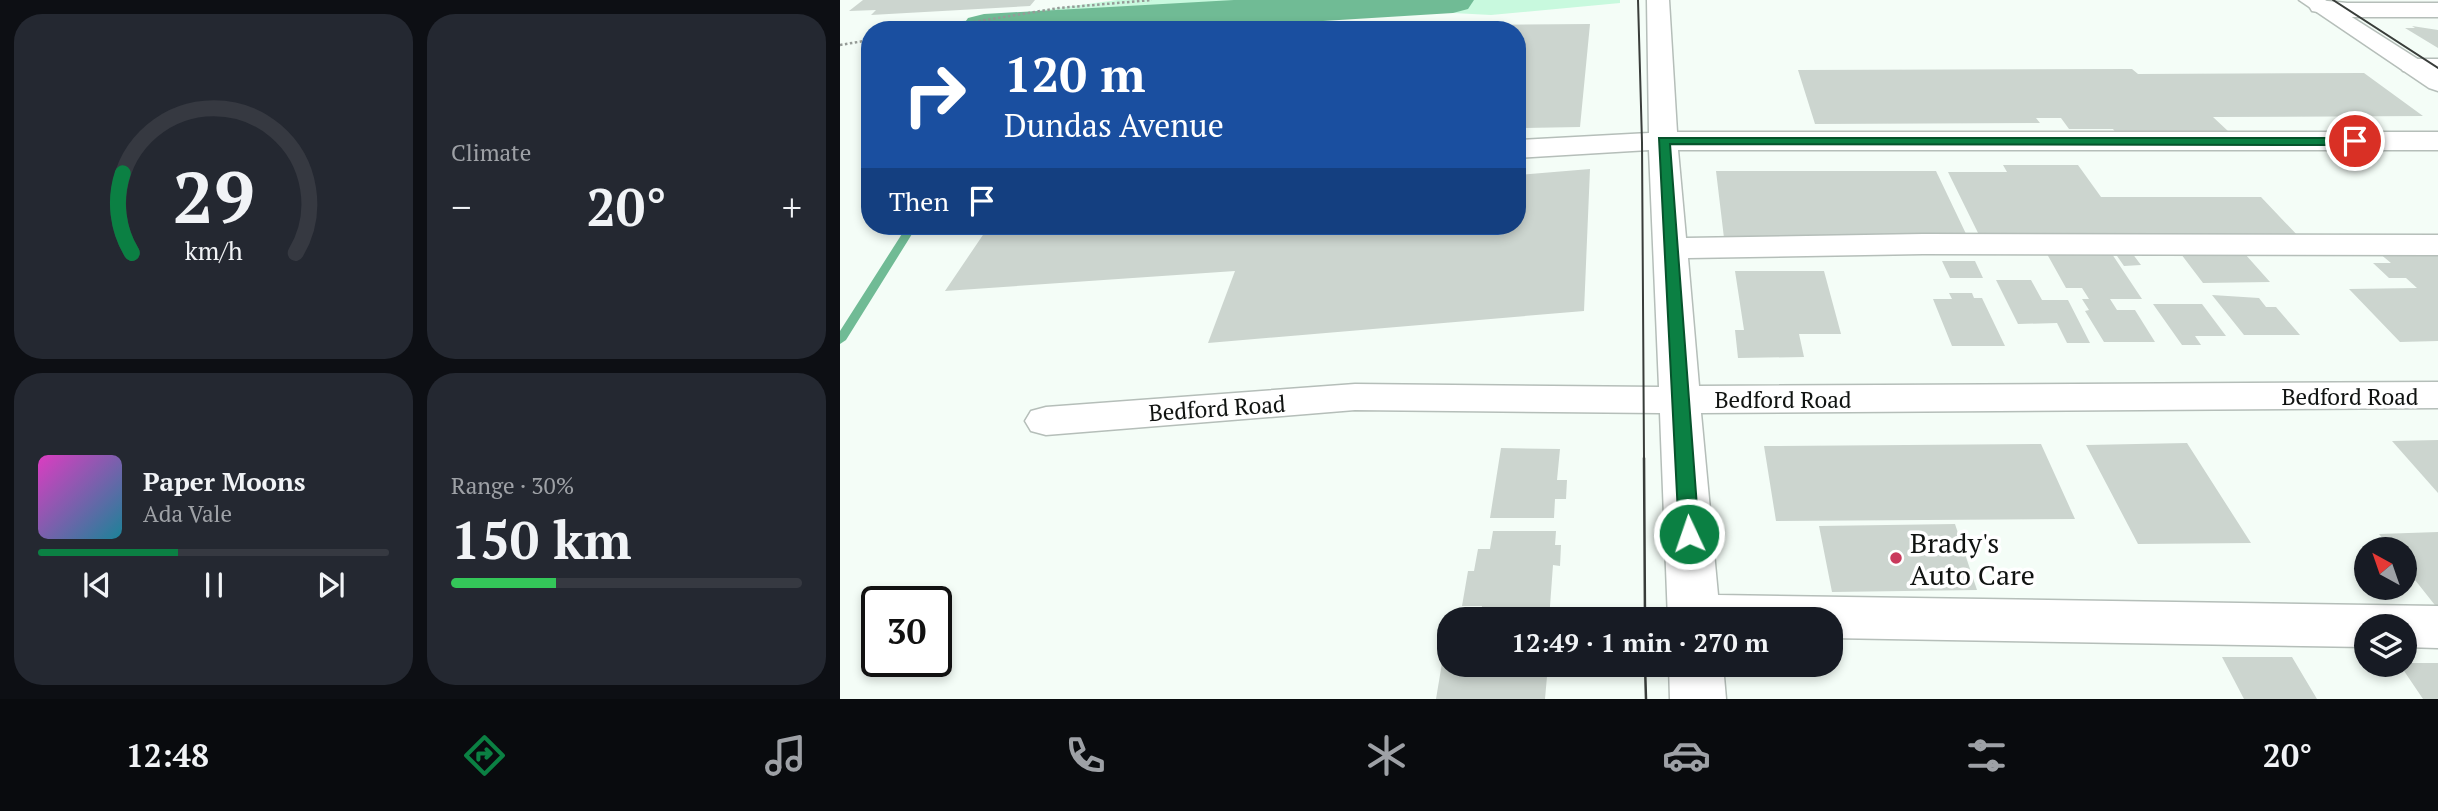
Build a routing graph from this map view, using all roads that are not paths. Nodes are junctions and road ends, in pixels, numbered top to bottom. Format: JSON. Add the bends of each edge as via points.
{"nodes":[{"id":1,"x":1658,"y":0,"type":"edge"},
{"id":2,"x":2315,"y":3,"type":"edge"},
{"id":3,"x":2438,"y":10,"type":"edge"},
{"id":4,"x":2412,"y":66,"type":"junction"},
{"id":5,"x":2438,"y":66,"type":"edge"},
{"id":6,"x":2438,"y":83,"type":"edge"},
{"id":7,"x":1663,"y":141,"type":"junction"},
{"id":8,"x":2438,"y":141,"type":"edge"},
{"id":9,"x":1526,"y":149,"type":"edge"},
{"id":10,"x":2438,"y":245,"type":"edge"},
{"id":11,"x":1672,"y":248,"type":"junction"},
{"id":12,"x":2438,"y":395,"type":"edge"},
{"id":13,"x":1682,"y":399,"type":"junction"},
{"id":14,"x":1046,"y":421,"type":"dead end"},
{"id":15,"x":1694,"y":607,"type":"edge"},
{"id":16,"x":2438,"y":627,"type":"edge"},
{"id":17,"x":1843,"y":632,"type":"edge"},
{"id":18,"x":1697,"y":677,"type":"edge"},
{"id":19,"x":1698,"y":699,"type":"edge"}],
"edges":[{"from":1,"to":7,"type":"street"},
{"from":2,"to":3,"type":"street","via":[[2347,10]]},
{"from":2,"to":4,"type":"street"},
{"from":4,"to":5,"type":"street"},
{"from":4,"to":6,"type":"street"},
{"from":7,"to":8,"type":"street"},
{"from":7,"to":9,"type":"street"},
{"from":7,"to":11,"type":"street"},
{"from":10,"to":11,"type":"street"},
{"from":11,"to":13,"type":"street"},
{"from":12,"to":13,"type":"street","name":"Bedford Road"},
{"from":13,"to":14,"type":"street","name":"Bedford Road","via":[[1355,397]]},
{"from":13,"to":15,"type":"street"},
{"from":16,"to":17,"type":"street"},
{"from":18,"to":19,"type":"street"}]}
